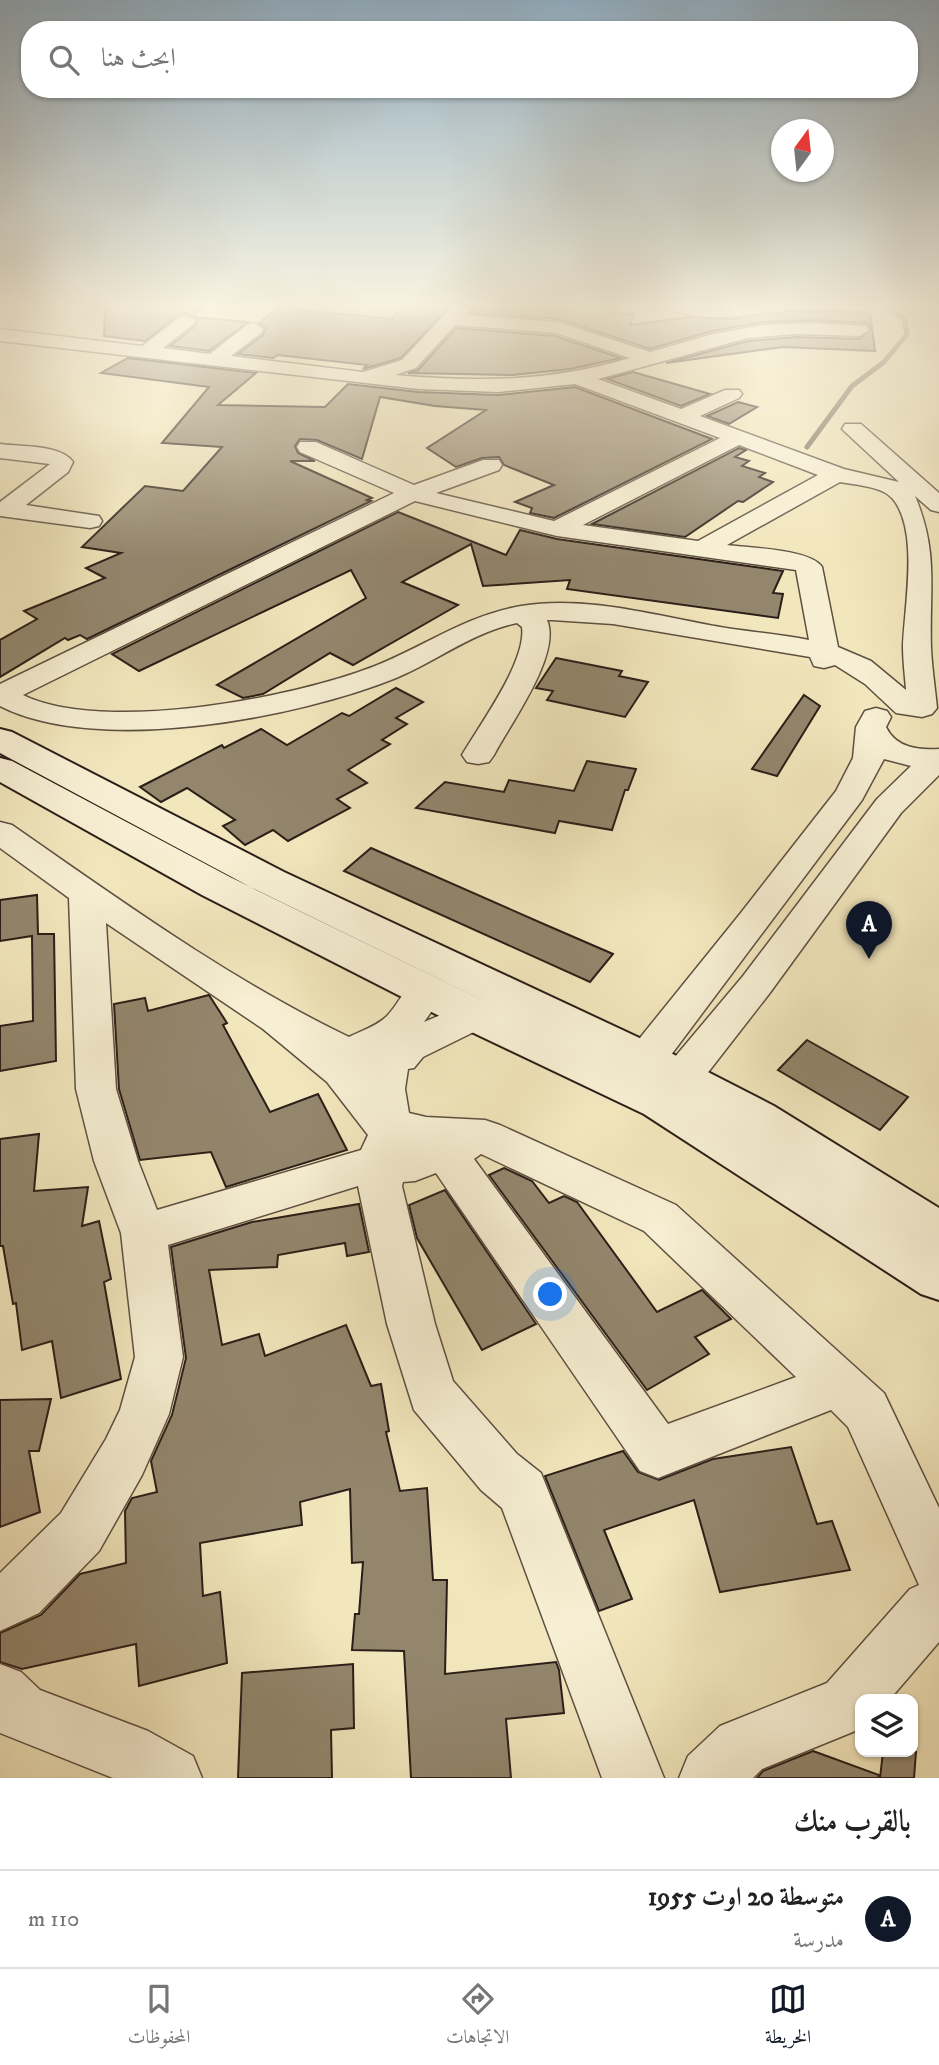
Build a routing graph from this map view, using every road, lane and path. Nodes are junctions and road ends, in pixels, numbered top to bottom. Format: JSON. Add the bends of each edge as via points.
{"nodes":[{"id":1,"x":609,"y":391,"type":"edge"},
{"id":2,"x":732,"y":394,"type":"dead end"},
{"id":3,"x":679,"y":418,"type":"junction"},
{"id":4,"x":853,"y":429,"type":"dead end"},
{"id":5,"x":739,"y":437,"type":"junction"},
{"id":6,"x":4,"y":443,"type":"edge"},
{"id":7,"x":308,"y":447,"type":"dead end"},
{"id":8,"x":491,"y":465,"type":"dead end"},
{"id":9,"x":837,"y":474,"type":"junction"},
{"id":10,"x":917,"y":485,"type":"junction"},
{"id":11,"x":892,"y":487,"type":"junction"},
{"id":12,"x":413,"y":493,"type":"junction"},
{"id":13,"x":939,"y":505,"type":"edge"},
{"id":14,"x":3,"y":510,"type":"edge"},
{"id":15,"x":90,"y":521,"type":"dead end"},
{"id":16,"x":557,"y":529,"type":"junction"},
{"id":17,"x":702,"y":549,"type":"junction"},
{"id":18,"x":930,"y":571,"type":"edge"},
{"id":19,"x":535,"y":613,"type":"junction"},
{"id":20,"x":825,"y":656,"type":"junction"},
{"id":21,"x":922,"y":709,"type":"edge"},
{"id":22,"x":871,"y":727,"type":"junction"},
{"id":23,"x":0,"y":739,"type":"edge"},
{"id":24,"x":478,"y":755,"type":"dead end"},
{"id":25,"x":938,"y":758,"type":"edge"},
{"id":26,"x":0,"y":768,"type":"edge"},
{"id":27,"x":0,"y":832,"type":"edge"},
{"id":28,"x":86,"y":893,"type":"junction"},
{"id":29,"x":427,"y":991,"type":"junction"},
{"id":30,"x":474,"y":1015,"type":"junction"},
{"id":31,"x":277,"y":1019,"type":"junction"},
{"id":32,"x":383,"y":1048,"type":"junction"},
{"id":33,"x":633,"y":1072,"type":"junction"},
{"id":34,"x":671,"y":1091,"type":"junction"},
{"id":35,"x":427,"y":1145,"type":"junction"},
{"id":36,"x":144,"y":1233,"type":"junction"},
{"id":37,"x":939,"y":1234,"type":"edge"},
{"id":38,"x":939,"y":1278,"type":"edge"},
{"id":39,"x":838,"y":1384,"type":"junction"},
{"id":40,"x":939,"y":1568,"type":"edge"},
{"id":41,"x":0,"y":1603,"type":"edge"},
{"id":42,"x":939,"y":1605,"type":"edge"},
{"id":43,"x":0,"y":1693,"type":"edge"},
{"id":44,"x":171,"y":1778,"type":"edge"},
{"id":45,"x":633,"y":1778,"type":"edge"},
{"id":46,"x":710,"y":1778,"type":"edge"}],
"edges":[{"from":1,"to":3,"type":"street"},
{"from":2,"to":3,"type":"street"},
{"from":3,"to":5,"type":"street"},
{"from":4,"to":10,"type":"street"},
{"from":5,"to":9,"type":"street"},
{"from":5,"to":16,"type":"street"},
{"from":6,"to":14,"type":"street","via":[[62,462]]},
{"from":7,"to":12,"type":"street"},
{"from":8,"to":12,"type":"street"},
{"from":9,"to":11,"type":"street"},
{"from":9,"to":17,"type":"street"},
{"from":10,"to":11,"type":"street"},
{"from":10,"to":13,"type":"street"},
{"from":11,"to":18,"type":"street","via":[[902,494],[915,519]]},
{"from":12,"to":16,"type":"street"},
{"from":12,"to":19,"type":"street","via":[[0,695],[37,711],[128,720],[290,702],[387,672],[471,629]]},
{"from":14,"to":15,"type":"street"},
{"from":16,"to":17,"type":"street"},
{"from":17,"to":20,"type":"street","via":[[791,560],[809,567]]},
{"from":18,"to":21,"type":"street","via":[[918,648]]},
{"from":19,"to":20,"type":"street"},
{"from":19,"to":24,"type":"street","via":[[533,658]]},
{"from":20,"to":21,"type":"street","via":[[853,663]]},
{"from":21,"to":22,"type":"street","via":[[882,712]]},
{"from":22,"to":25,"type":"street","via":[[874,736],[896,753]]},
{"from":22,"to":33,"type":"street","via":[[869,758],[850,793]]},
{"from":23,"to":33,"type":"main road"},
{"from":25,"to":34,"type":"street","via":[[889,806]]},
{"from":26,"to":29,"type":"main road","via":[[216,886]]},
{"from":27,"to":28,"type":"street"},
{"from":28,"to":31,"type":"street"},
{"from":28,"to":36,"type":"street","via":[[96,1089],[116,1161]]},
{"from":29,"to":30,"type":"main road"},
{"from":29,"to":32,"type":"street"},
{"from":30,"to":32,"type":"street"},
{"from":30,"to":33,"type":"main road"},
{"from":31,"to":32,"type":"street"},
{"from":31,"to":35,"type":"street","via":[[341,1071],[370,1110]]},
{"from":32,"to":35,"type":"street","via":[[385,1089]]},
{"from":33,"to":34,"type":"main road"},
{"from":34,"to":37,"type":"main road","via":[[758,1119]]},
{"from":34,"to":38,"type":"main road"},
{"from":35,"to":36,"type":"street"},
{"from":35,"to":39,"type":"street","via":[[660,1218]]},
{"from":35,"to":39,"type":"street","via":[[658,1453]]},
{"from":35,"to":45,"type":"street","via":[[380,1186],[432,1394],[499,1472],[522,1491]]},
{"from":36,"to":41,"type":"street","via":[[159,1357],[144,1413],[80,1532],[19,1593]]},
{"from":39,"to":40,"type":"street","via":[[866,1409]]},
{"from":42,"to":46,"type":"street","via":[[930,1609],[847,1705],[741,1747]]},
{"from":43,"to":44,"type":"street","via":[[21,1712],[127,1752]]}]}
